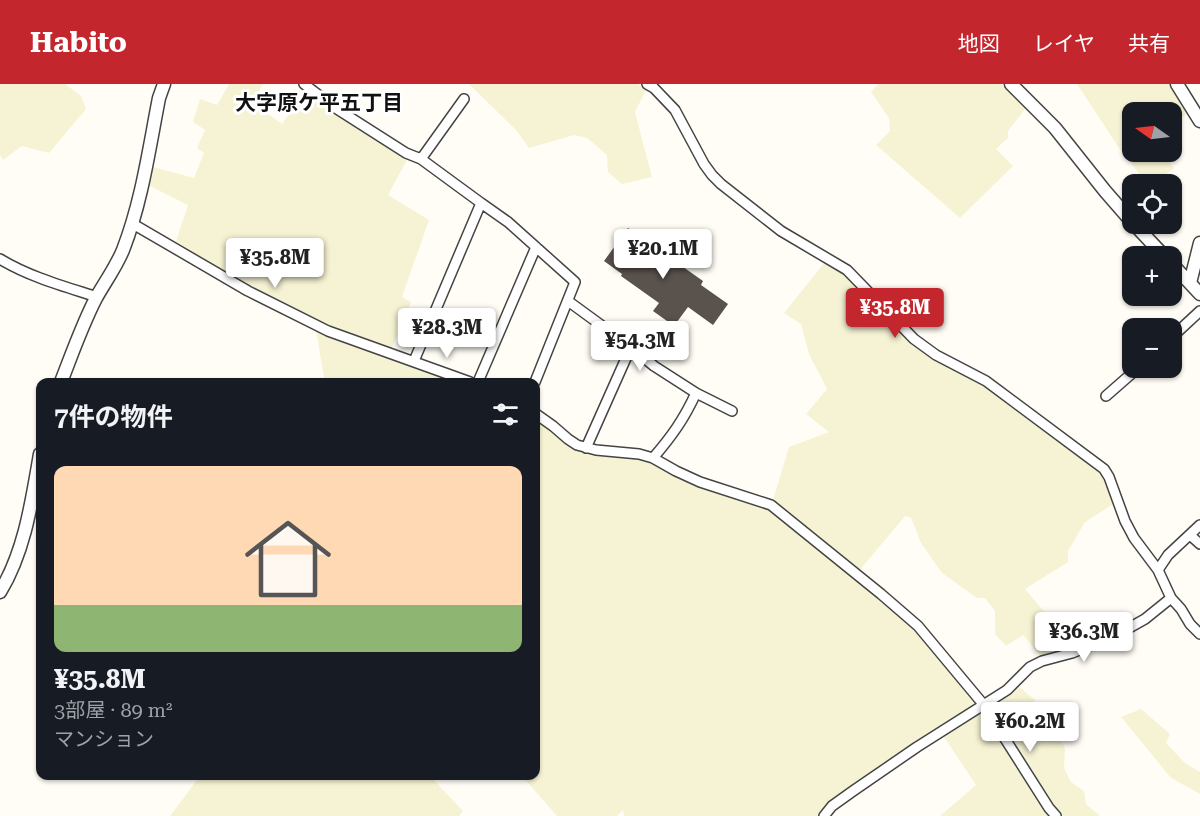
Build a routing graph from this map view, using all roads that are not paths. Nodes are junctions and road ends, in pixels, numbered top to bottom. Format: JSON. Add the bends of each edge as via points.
{"nodes":[{"id":1,"x":164,"y":84,"type":"edge"},
{"id":2,"x":304,"y":84,"type":"edge"},
{"id":3,"x":647,"y":84,"type":"edge"},
{"id":4,"x":1011,"y":84,"type":"edge"},
{"id":5,"x":1177,"y":84,"type":"edge"},
{"id":6,"x":464,"y":99,"type":"dead end"},
{"id":7,"x":1200,"y":120,"type":"edge"},
{"id":8,"x":421,"y":159,"type":"junction"},
{"id":9,"x":481,"y":203,"type":"junction"},
{"id":10,"x":1122,"y":210,"type":"edge"},
{"id":11,"x":133,"y":224,"type":"junction"},
{"id":12,"x":1143,"y":234,"type":"edge"},
{"id":13,"x":1200,"y":243,"type":"edge"},
{"id":14,"x":1155,"y":246,"type":"edge"},
{"id":15,"x":536,"y":247,"type":"junction"},
{"id":16,"x":0,"y":259,"type":"edge"},
{"id":17,"x":1182,"y":275,"type":"edge"},
{"id":18,"x":1190,"y":284,"type":"junction"},
{"id":19,"x":1200,"y":294,"type":"edge"},
{"id":20,"x":96,"y":297,"type":"junction"},
{"id":21,"x":568,"y":301,"type":"junction"},
{"id":22,"x":1200,"y":311,"type":"edge"},
{"id":23,"x":1182,"y":328,"type":"edge"},
{"id":24,"x":631,"y":347,"type":"junction"},
{"id":25,"x":414,"y":361,"type":"junction"},
{"id":26,"x":63,"y":378,"type":"edge"},
{"id":27,"x":459,"y":378,"type":"edge"},
{"id":28,"x":480,"y":378,"type":"edge"},
{"id":29,"x":537,"y":378,"type":"edge"},
{"id":30,"x":1127,"y":378,"type":"edge"},
{"id":31,"x":696,"y":393,"type":"junction"},
{"id":32,"x":1106,"y":396,"type":"dead end"},
{"id":33,"x":732,"y":411,"type":"dead end"},
{"id":34,"x":540,"y":417,"type":"edge"},
{"id":35,"x":586,"y":448,"type":"junction"},
{"id":36,"x":653,"y":458,"type":"junction"},
{"id":37,"x":36,"y":478,"type":"edge"},
{"id":38,"x":1200,"y":525,"type":"edge"},
{"id":39,"x":1190,"y":535,"type":"junction"},
{"id":40,"x":1200,"y":544,"type":"edge"},
{"id":41,"x":1158,"y":570,"type":"junction"},
{"id":42,"x":0,"y":592,"type":"edge"},
{"id":43,"x":1170,"y":598,"type":"junction"},
{"id":44,"x":1200,"y":634,"type":"edge"},
{"id":45,"x":983,"y":704,"type":"junction"},
{"id":46,"x":824,"y":816,"type":"edge"},
{"id":47,"x":1056,"y":816,"type":"edge"}],
"edges":[{"from":1,"to":11,"type":"street"},
{"from":2,"to":8,"type":"street","via":[[406,153]]},
{"from":3,"to":41,"type":"street","via":[[675,110],[704,164],[721,184],[781,231],[847,270],[924,348],[986,381],[1104,469],[1134,538]]},
{"from":4,"to":10,"type":"street","via":[[1055,128]]},
{"from":5,"to":7,"type":"street"},
{"from":6,"to":8,"type":"street"},
{"from":8,"to":9,"type":"street"},
{"from":9,"to":15,"type":"street"},
{"from":9,"to":25,"type":"street"},
{"from":11,"to":20,"type":"street","via":[[122,253]]},
{"from":11,"to":25,"type":"street","via":[[328,331]]},
{"from":12,"to":14,"type":"street"},
{"from":13,"to":18,"type":"street"},
{"from":15,"to":21,"type":"street","via":[[575,282]]},
{"from":15,"to":28,"type":"street"},
{"from":16,"to":20,"type":"street","via":[[35,277]]},
{"from":17,"to":18,"type":"street"},
{"from":18,"to":19,"type":"street"},
{"from":20,"to":26,"type":"street"},
{"from":21,"to":24,"type":"street"},
{"from":21,"to":29,"type":"street"},
{"from":22,"to":23,"type":"street"},
{"from":24,"to":31,"type":"street"},
{"from":24,"to":35,"type":"street"},
{"from":25,"to":27,"type":"street"},
{"from":30,"to":32,"type":"street"},
{"from":31,"to":33,"type":"street"},
{"from":31,"to":36,"type":"street","via":[[674,434]]},
{"from":34,"to":35,"type":"street","via":[[567,439]]},
{"from":35,"to":36,"type":"street"},
{"from":36,"to":45,"type":"street","via":[[700,482],[771,505],[912,620]]},
{"from":37,"to":42,"type":"street","via":[[23,535]]},
{"from":38,"to":39,"type":"street"},
{"from":39,"to":40,"type":"street"},
{"from":39,"to":41,"type":"street"},
{"from":41,"to":43,"type":"street"},
{"from":43,"to":44,"type":"street"},
{"from":43,"to":45,"type":"street","via":[[1120,633],[1030,667],[1007,690]]},
{"from":45,"to":46,"type":"street","via":[[853,791]]},
{"from":45,"to":47,"type":"street"}]}
